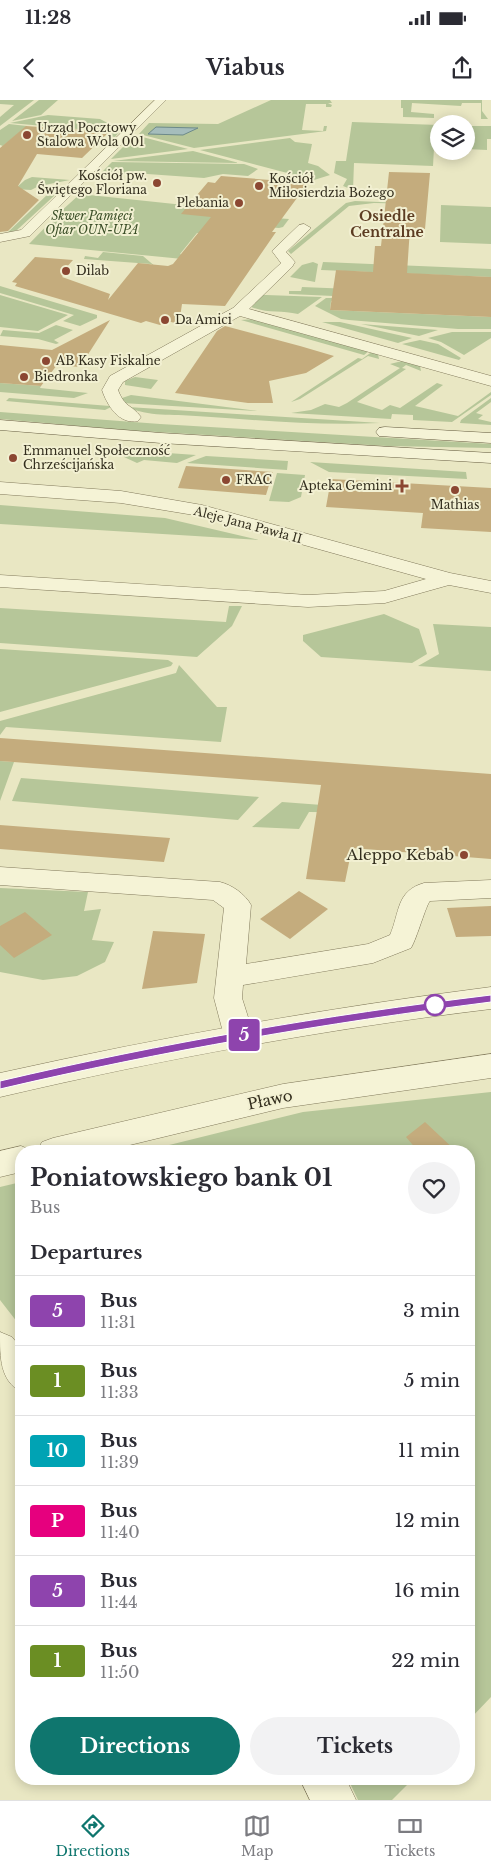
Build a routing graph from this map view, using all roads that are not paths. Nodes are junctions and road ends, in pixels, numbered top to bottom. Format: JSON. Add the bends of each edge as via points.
{"nodes":[{"id":1,"x":161,"y":100,"type":"edge"},
{"id":2,"x":304,"y":228,"type":"dead end"},
{"id":3,"x":0,"y":238,"type":"edge"},
{"id":4,"x":238,"y":311,"type":"junction"},
{"id":5,"x":491,"y":381,"type":"edge"},
{"id":6,"x":104,"y":414,"type":"dead end"},
{"id":7,"x":132,"y":417,"type":"junction"},
{"id":8,"x":151,"y":418,"type":"dead end"},
{"id":9,"x":0,"y":425,"type":"edge"},
{"id":10,"x":364,"y":431,"type":"dead end"},
{"id":11,"x":491,"y":438,"type":"edge"},
{"id":12,"x":491,"y":458,"type":"edge"},
{"id":13,"x":0,"y":488,"type":"edge"},
{"id":14,"x":448,"y":579,"type":"junction"},
{"id":15,"x":0,"y":581,"type":"edge"},
{"id":16,"x":491,"y":587,"type":"edge"},
{"id":17,"x":0,"y":876,"type":"edge"},
{"id":18,"x":491,"y":889,"type":"edge"},
{"id":19,"x":230,"y":977,"type":"junction"},
{"id":20,"x":491,"y":998,"type":"edge"},
{"id":21,"x":239,"y":1036,"type":"junction"},
{"id":22,"x":491,"y":1066,"type":"edge"},
{"id":23,"x":0,"y":1085,"type":"edge"},
{"id":24,"x":78,"y":1145,"type":"edge"},
{"id":25,"x":15,"y":1160,"type":"edge"},
{"id":26,"x":0,"y":1164,"type":"edge"},
{"id":27,"x":0,"y":1348,"type":"edge"},
{"id":28,"x":15,"y":1367,"type":"edge"},
{"id":29,"x":325,"y":1785,"type":"edge"},
{"id":30,"x":334,"y":1800,"type":"edge"}],
"edges":[{"from":1,"to":3,"type":"street","via":[[26,233]]},
{"from":2,"to":4,"type":"street","via":[[278,251],[288,262],[286,266]]},
{"from":4,"to":5,"type":"street"},
{"from":4,"to":7,"type":"street","via":[[116,379],[110,390],[115,404]]},
{"from":6,"to":7,"type":"street"},
{"from":7,"to":8,"type":"street"},
{"from":9,"to":12,"type":"street"},
{"from":10,"to":11,"type":"street"},
{"from":13,"to":14,"type":"street","name":"Aleje Jana Pawła II","via":[[121,497],[202,511]]},
{"from":14,"to":15,"type":"street","via":[[385,597],[308,601]]},
{"from":14,"to":16,"type":"street","name":"Aleje Jana Pawła II"},
{"from":17,"to":19,"type":"street","via":[[220,891],[238,905]]},
{"from":18,"to":19,"type":"street","via":[[424,892],[414,900],[402,940],[373,953]]},
{"from":19,"to":21,"type":"street","via":[[228,998]]},
{"from":20,"to":21,"type":"street","via":[[365,1014]]},
{"from":21,"to":23,"type":"street"},
{"from":22,"to":24,"type":"street","name":"Pławo","via":[[284,1096]]},
{"from":25,"to":26,"type":"street"},
{"from":27,"to":28,"type":"street"},
{"from":29,"to":30,"type":"street"}]}
